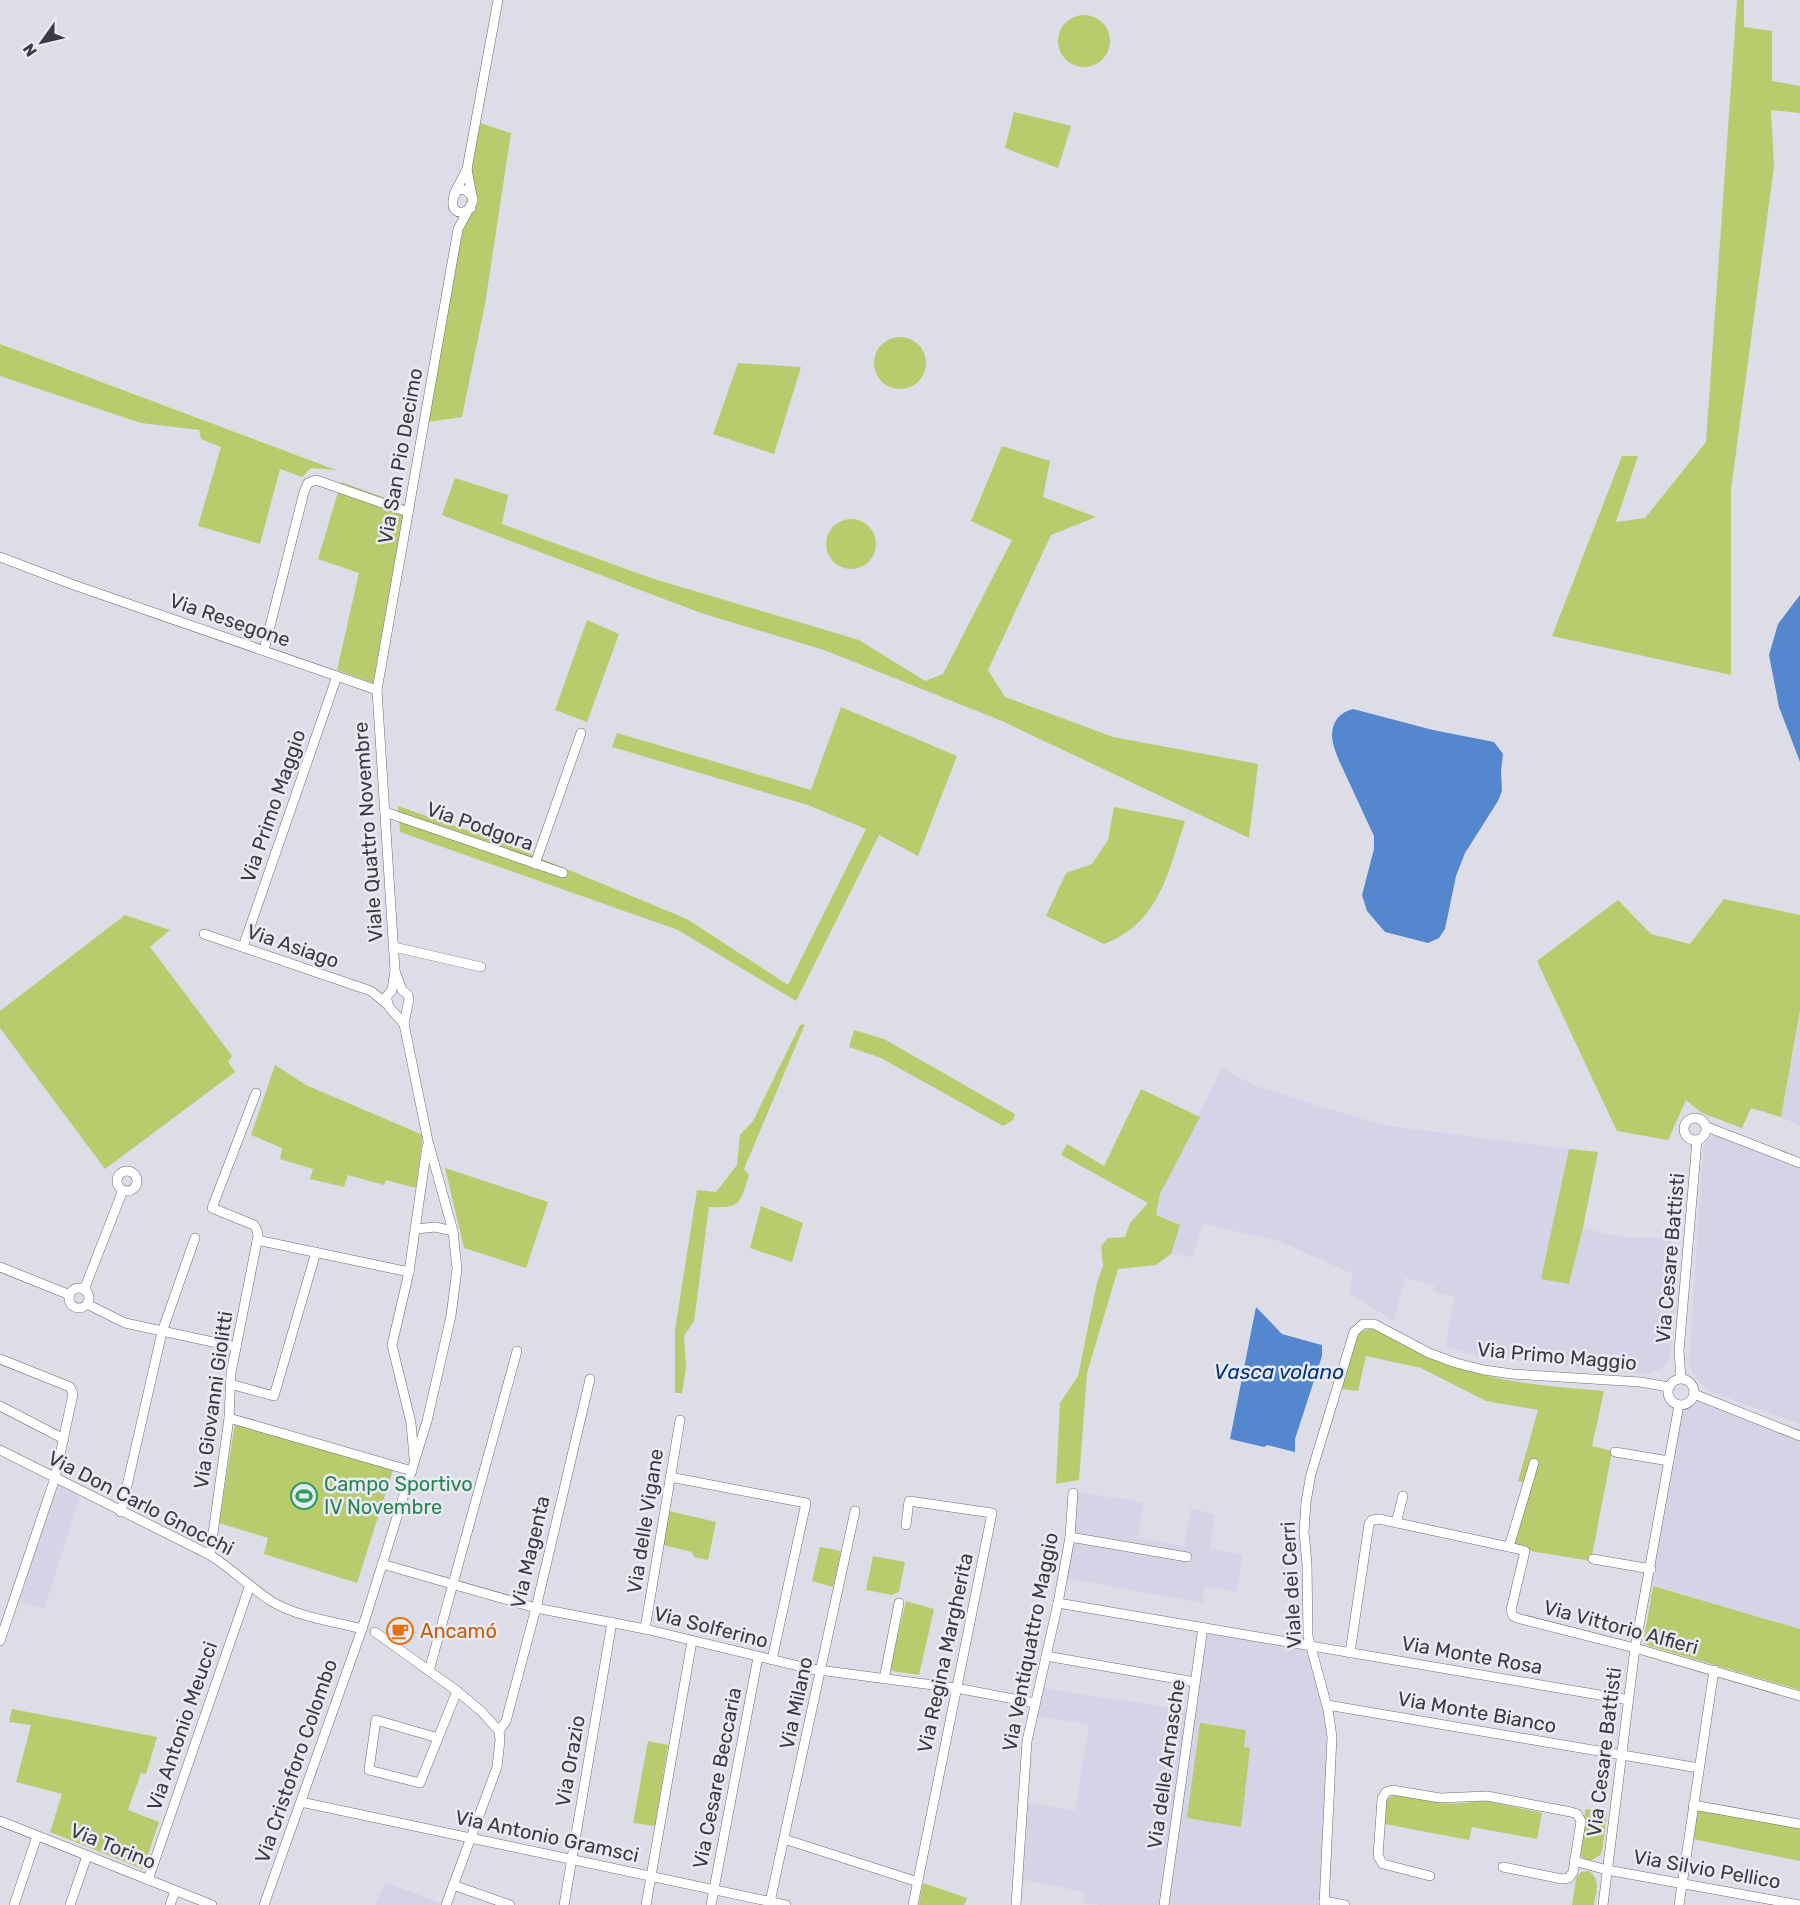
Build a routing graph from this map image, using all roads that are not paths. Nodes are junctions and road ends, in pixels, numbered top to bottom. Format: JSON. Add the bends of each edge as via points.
{"nodes":[{"id":1,"x":498,"y":0,"type":"edge"},
{"id":2,"x":467,"y":169,"type":"junction"},
{"id":3,"x":454,"y":194,"type":"junction"},
{"id":4,"x":473,"y":198,"type":"junction"},
{"id":5,"x":452,"y":205,"type":"junction"},
{"id":6,"x":471,"y":208,"type":"junction"},
{"id":7,"x":458,"y":229,"type":"junction"},
{"id":8,"x":408,"y":512,"type":"junction"},
{"id":9,"x":0,"y":557,"type":"edge"},
{"id":10,"x":264,"y":650,"type":"junction"},
{"id":11,"x":337,"y":676,"type":"junction"},
{"id":12,"x":377,"y":690,"type":"junction"},
{"id":13,"x":580,"y":733,"type":"dead end"},
{"id":14,"x":385,"y":812,"type":"junction"},
{"id":15,"x":535,"y":864,"type":"junction"},
{"id":16,"x":563,"y":873,"type":"dead end"},
{"id":17,"x":204,"y":934,"type":"dead end"},
{"id":18,"x":243,"y":947,"type":"junction"},
{"id":19,"x":394,"y":947,"type":"junction"},
{"id":20,"x":481,"y":967,"type":"dead end"},
{"id":21,"x":371,"y":991,"type":"junction"},
{"id":22,"x":394,"y":991,"type":"junction"},
{"id":23,"x":390,"y":1006,"type":"junction"},
{"id":24,"x":407,"y":1006,"type":"junction"},
{"id":25,"x":404,"y":1024,"type":"junction"},
{"id":26,"x":256,"y":1093,"type":"dead end"},
{"id":27,"x":1707,"y":1127,"type":"junction"},
{"id":28,"x":1697,"y":1140,"type":"junction"},
{"id":29,"x":428,"y":1141,"type":"junction"},
{"id":30,"x":1800,"y":1163,"type":"edge"},
{"id":31,"x":123,"y":1190,"type":"dead end"},
{"id":32,"x":416,"y":1229,"type":"junction"},
{"id":33,"x":453,"y":1231,"type":"junction"},
{"id":34,"x":195,"y":1238,"type":"dead end"},
{"id":35,"x":257,"y":1240,"type":"junction"},
{"id":36,"x":316,"y":1252,"type":"junction"},
{"id":37,"x":0,"y":1267,"type":"edge"},
{"id":38,"x":409,"y":1272,"type":"junction"},
{"id":39,"x":84,"y":1290,"type":"junction"},
{"id":40,"x":70,"y":1295,"type":"junction"},
{"id":41,"x":87,"y":1304,"type":"junction"},
{"id":42,"x":162,"y":1332,"type":"junction"},
{"id":43,"x":1351,"y":1338,"type":"joint"},
{"id":44,"x":236,"y":1347,"type":"junction"},
{"id":45,"x":517,"y":1351,"type":"dead end"},
{"id":46,"x":0,"y":1359,"type":"edge"},
{"id":47,"x":1681,"y":1378,"type":"junction"},
{"id":48,"x":590,"y":1379,"type":"dead end"},
{"id":49,"x":230,"y":1384,"type":"junction"},
{"id":50,"x":1669,"y":1387,"type":"junction"},
{"id":51,"x":1694,"y":1394,"type":"junction"},
{"id":52,"x":1679,"y":1405,"type":"junction"},
{"id":53,"x":0,"y":1406,"type":"edge"},
{"id":54,"x":229,"y":1418,"type":"junction"},
{"id":55,"x":680,"y":1420,"type":"dead end"},
{"id":56,"x":427,"y":1421,"type":"junction"},
{"id":57,"x":411,"y":1423,"type":"junction"},
{"id":58,"x":1800,"y":1436,"type":"edge"},
{"id":59,"x":63,"y":1438,"type":"junction"},
{"id":60,"x":0,"y":1450,"type":"edge"},
{"id":61,"x":1615,"y":1452,"type":"dead end"},
{"id":62,"x":1669,"y":1461,"type":"junction"},
{"id":63,"x":1534,"y":1463,"type":"dead end"},
{"id":64,"x":413,"y":1467,"type":"junction"},
{"id":65,"x":670,"y":1477,"type":"junction"},
{"id":66,"x":55,"y":1478,"type":"junction"},
{"id":67,"x":1073,"y":1493,"type":"dead end"},
{"id":68,"x":1403,"y":1496,"type":"dead end"},
{"id":69,"x":855,"y":1511,"type":"dead end"},
{"id":70,"x":122,"y":1512,"type":"junction"},
{"id":71,"x":1396,"y":1523,"type":"junction"},
{"id":72,"x":906,"y":1525,"type":"dead end"},
{"id":73,"x":1070,"y":1537,"type":"junction"},
{"id":74,"x":1509,"y":1547,"type":"junction"},
{"id":75,"x":210,"y":1555,"type":"junction"},
{"id":76,"x":1186,"y":1557,"type":"dead end"},
{"id":77,"x":1593,"y":1558,"type":"dead end"},
{"id":78,"x":382,"y":1564,"type":"junction"},
{"id":79,"x":1651,"y":1569,"type":"junction"},
{"id":80,"x":453,"y":1584,"type":"junction"},
{"id":81,"x":250,"y":1585,"type":"junction"},
{"id":82,"x":899,"y":1603,"type":"dead end"},
{"id":83,"x":1058,"y":1603,"type":"junction"},
{"id":84,"x":536,"y":1608,"type":"junction"},
{"id":85,"x":612,"y":1622,"type":"junction"},
{"id":86,"x":1203,"y":1627,"type":"junction"},
{"id":87,"x":362,"y":1629,"type":"junction"},
{"id":88,"x":645,"y":1629,"type":"junction"},
{"id":89,"x":375,"y":1632,"type":"dead end"},
{"id":90,"x":0,"y":1641,"type":"edge"},
{"id":91,"x":692,"y":1641,"type":"junction"},
{"id":92,"x":1310,"y":1646,"type":"junction"},
{"id":93,"x":1635,"y":1648,"type":"junction"},
{"id":94,"x":1350,"y":1653,"type":"junction"},
{"id":95,"x":1046,"y":1656,"type":"junction"},
{"id":96,"x":758,"y":1657,"type":"junction"},
{"id":97,"x":772,"y":1660,"type":"junction"},
{"id":98,"x":1714,"y":1670,"type":"junction"},
{"id":99,"x":429,"y":1671,"type":"junction"},
{"id":100,"x":822,"y":1671,"type":"junction"},
{"id":101,"x":884,"y":1679,"type":"junction"},
{"id":102,"x":1195,"y":1682,"type":"junction"},
{"id":103,"x":956,"y":1688,"type":"junction"},
{"id":104,"x":457,"y":1692,"type":"junction"},
{"id":105,"x":1800,"y":1696,"type":"edge"},
{"id":106,"x":1629,"y":1700,"type":"junction"},
{"id":107,"x":1035,"y":1703,"type":"junction"},
{"id":108,"x":1327,"y":1705,"type":"junction"},
{"id":109,"x":499,"y":1731,"type":"junction"},
{"id":110,"x":438,"y":1738,"type":"junction"},
{"id":111,"x":1622,"y":1755,"type":"junction"},
{"id":112,"x":1699,"y":1768,"type":"junction"},
{"id":113,"x":301,"y":1802,"type":"junction"},
{"id":114,"x":1693,"y":1805,"type":"junction"},
{"id":115,"x":0,"y":1821,"type":"edge"},
{"id":116,"x":1800,"y":1824,"type":"edge"},
{"id":117,"x":38,"y":1836,"type":"junction"},
{"id":118,"x":470,"y":1838,"type":"junction"},
{"id":119,"x":784,"y":1839,"type":"junction"},
{"id":120,"x":87,"y":1856,"type":"junction"},
{"id":121,"x":572,"y":1860,"type":"junction"},
{"id":122,"x":1575,"y":1862,"type":"junction"},
{"id":123,"x":1503,"y":1868,"type":"dead end"},
{"id":124,"x":1607,"y":1870,"type":"junction"},
{"id":125,"x":651,"y":1876,"type":"junction"},
{"id":126,"x":1430,"y":1876,"type":"dead end"},
{"id":127,"x":148,"y":1880,"type":"junction"},
{"id":128,"x":918,"y":1882,"type":"junction"},
{"id":129,"x":1682,"y":1882,"type":"junction"},
{"id":130,"x":453,"y":1885,"type":"junction"},
{"id":131,"x":175,"y":1890,"type":"junction"},
{"id":132,"x":714,"y":1890,"type":"junction"},
{"id":133,"x":770,"y":1902,"type":"junction"},
{"id":134,"x":1324,"y":1903,"type":"edge"},
{"id":135,"x":14,"y":1905,"type":"edge"},
{"id":136,"x":70,"y":1905,"type":"edge"},
{"id":137,"x":170,"y":1905,"type":"edge"},
{"id":138,"x":212,"y":1905,"type":"edge"},
{"id":139,"x":264,"y":1905,"type":"edge"},
{"id":140,"x":446,"y":1905,"type":"edge"},
{"id":141,"x":510,"y":1905,"type":"edge"},
{"id":142,"x":564,"y":1905,"type":"edge"},
{"id":143,"x":646,"y":1905,"type":"edge"},
{"id":144,"x":711,"y":1905,"type":"edge"},
{"id":145,"x":786,"y":1905,"type":"edge"},
{"id":146,"x":913,"y":1905,"type":"edge"},
{"id":147,"x":1016,"y":1905,"type":"edge"},
{"id":148,"x":1164,"y":1905,"type":"edge"},
{"id":149,"x":1345,"y":1905,"type":"edge"},
{"id":150,"x":1603,"y":1905,"type":"edge"},
{"id":151,"x":1678,"y":1905,"type":"edge"},
{"id":152,"x":1800,"y":1905,"type":"edge"}],
"edges":[{"from":1,"to":2,"type":"street","name":"Via San Pio Decimo"},
{"from":2,"to":3,"type":"street","name":"Via San Pio Decimo"},
{"from":2,"to":4,"type":"street","name":"Via San Pio Decimo"},
{"from":3,"to":4,"type":"street","via":[[466,191]]},
{"from":3,"to":5,"type":"street","name":"Via San Pio Decimo"},
{"from":4,"to":6,"type":"street","name":"Via San Pio Decimo"},
{"from":5,"to":6,"type":"street","via":[[461,212]]},
{"from":5,"to":7,"type":"street","name":"Via San Pio Decimo"},
{"from":6,"to":7,"type":"street","name":"Via San Pio Decimo"},
{"from":7,"to":8,"type":"street","name":"Via San Pio Decimo"},
{"from":8,"to":10,"type":"street","via":[[316,480],[308,483]]},
{"from":8,"to":12,"type":"street","name":"Via San Pio Decimo"},
{"from":9,"to":10,"type":"street","name":"Via Resegone"},
{"from":10,"to":11,"type":"street","name":"Via Resegone"},
{"from":11,"to":12,"type":"street","name":"Via Resegone"},
{"from":11,"to":18,"type":"street","name":"Via Primo Maggio"},
{"from":12,"to":14,"type":"street","name":"Viale Quattro Novembre"},
{"from":13,"to":15,"type":"street"},
{"from":14,"to":15,"type":"street","name":"Via Podgora"},
{"from":14,"to":19,"type":"street","name":"Viale Quattro Novembre"},
{"from":15,"to":16,"type":"street","name":"Via Podgora"},
{"from":17,"to":18,"type":"street","name":"Via Asiago"},
{"from":18,"to":21,"type":"street","name":"Via Asiago"},
{"from":19,"to":20,"type":"street"},
{"from":19,"to":22,"type":"street","name":"Viale Quattro Novembre"},
{"from":21,"to":22,"type":"street","name":"Via Asiago"},
{"from":21,"to":23,"type":"street","name":"Via Asiago"},
{"from":22,"to":23,"type":"street","name":"Viale Quattro Novembre"},
{"from":22,"to":24,"type":"street","via":[[408,995]]},
{"from":23,"to":24,"type":"street","via":[[400,1011]]},
{"from":23,"to":25,"type":"street"},
{"from":24,"to":25,"type":"street"},
{"from":25,"to":29,"type":"street"},
{"from":26,"to":35,"type":"street","via":[[212,1208],[254,1225]]},
{"from":27,"to":28,"type":"street","via":[[1704,1137]]},
{"from":27,"to":28,"type":"street","via":[[1700,1118],[1686,1122],[1687,1136]]},
{"from":27,"to":30,"type":"street"},
{"from":28,"to":47,"type":"street","name":"Via Cesare Battisti","via":[[1679,1351]]},
{"from":29,"to":32,"type":"street"},
{"from":29,"to":33,"type":"street"},
{"from":31,"to":39,"type":"street"},
{"from":32,"to":33,"type":"street","via":[[435,1227]]},
{"from":32,"to":38,"type":"street"},
{"from":33,"to":56,"type":"street","via":[[456,1269],[451,1317]]},
{"from":34,"to":42,"type":"street"},
{"from":35,"to":36,"type":"street"},
{"from":35,"to":44,"type":"street","name":"Via Giovanni Giolitti"},
{"from":36,"to":38,"type":"street"},
{"from":36,"to":49,"type":"street","via":[[274,1396]]},
{"from":37,"to":40,"type":"street"},
{"from":38,"to":57,"type":"street","via":[[392,1346]]},
{"from":39,"to":40,"type":"street","via":[[74,1290]]},
{"from":39,"to":41,"type":"street","via":[[88,1294]]},
{"from":40,"to":41,"type":"street","via":[[76,1308]]},
{"from":41,"to":42,"type":"street","via":[[125,1323]]},
{"from":42,"to":44,"type":"street"},
{"from":42,"to":70,"type":"street"},
{"from":43,"to":50,"type":"street","name":"Via Primo Maggio","via":[[1360,1326],[1370,1323],[1429,1353],[1475,1368]]},
{"from":43,"to":92,"type":"street","name":"Viale dei Cerri","via":[[1306,1502]]},
{"from":44,"to":49,"type":"street","name":"Via Giovanni Giolitti"},
{"from":45,"to":80,"type":"street"},
{"from":46,"to":59,"type":"street","via":[[70,1386],[73,1394]]},
{"from":47,"to":50,"type":"street"},
{"from":47,"to":51,"type":"street","via":[[1691,1383]]},
{"from":48,"to":84,"type":"street","name":"Via Magenta"},
{"from":49,"to":54,"type":"street","name":"Via Giovanni Giolitti"},
{"from":50,"to":52,"type":"street","via":[[1669,1396]]},
{"from":51,"to":52,"type":"street","via":[[1690,1401]]},
{"from":51,"to":58,"type":"street"},
{"from":52,"to":62,"type":"street","name":"Via Cesare Battisti"},
{"from":53,"to":59,"type":"street"},
{"from":54,"to":64,"type":"street"},
{"from":54,"to":75,"type":"street","name":"Via Giovanni Giolitti"},
{"from":55,"to":65,"type":"street","name":"Via delle Vigane"},
{"from":56,"to":57,"type":"street"},
{"from":56,"to":64,"type":"street"},
{"from":57,"to":64,"type":"street"},
{"from":59,"to":66,"type":"street"},
{"from":60,"to":66,"type":"street","name":"Via Don Carlo Gnocchi"},
{"from":61,"to":62,"type":"street"},
{"from":62,"to":79,"type":"street","name":"Via Cesare Battisti"},
{"from":63,"to":74,"type":"street"},
{"from":64,"to":78,"type":"street"},
{"from":65,"to":88,"type":"street","name":"Via delle Vigane"},
{"from":65,"to":97,"type":"street","via":[[806,1503]]},
{"from":66,"to":70,"type":"street","name":"Via Don Carlo Gnocchi"},
{"from":66,"to":90,"type":"street"},
{"from":67,"to":73,"type":"street","name":"Via Ventiquattro Maggio"},
{"from":68,"to":71,"type":"street"},
{"from":69,"to":100,"type":"street","name":"Via Milano"},
{"from":70,"to":75,"type":"street","name":"Via Don Carlo Gnocchi"},
{"from":71,"to":74,"type":"street"},
{"from":71,"to":94,"type":"street","via":[[1375,1518],[1369,1524]]},
{"from":72,"to":103,"type":"street","name":"Via Regina Margherita","via":[[909,1501],[992,1513]]},
{"from":73,"to":76,"type":"street"},
{"from":73,"to":83,"type":"street","name":"Via Ventiquattro Maggio"},
{"from":74,"to":93,"type":"street","name":"Via Vittorio Alfieri","via":[[1525,1551],[1510,1610],[1514,1616]]},
{"from":75,"to":81,"type":"street","name":"Via Don Carlo Gnocchi"},
{"from":77,"to":79,"type":"street"},
{"from":78,"to":80,"type":"street","name":"Via Solferino"},
{"from":78,"to":87,"type":"street"},
{"from":79,"to":93,"type":"street","name":"Via Cesare Battisti"},
{"from":80,"to":84,"type":"street","name":"Via Solferino"},
{"from":80,"to":99,"type":"street"},
{"from":81,"to":87,"type":"street","name":"Via Don Carlo Gnocchi","via":[[286,1608]]},
{"from":81,"to":127,"type":"street","name":"Via Antonio Meucci"},
{"from":82,"to":101,"type":"street"},
{"from":83,"to":86,"type":"street","name":"Via Monte Rosa"},
{"from":83,"to":95,"type":"street","name":"Via Ventiquattro Maggio"},
{"from":84,"to":85,"type":"street","name":"Via Solferino"},
{"from":84,"to":109,"type":"street","name":"Via Magenta","via":[[506,1721]]},
{"from":85,"to":88,"type":"street","name":"Via Solferino"},
{"from":85,"to":121,"type":"street","name":"Via Orazio"},
{"from":86,"to":92,"type":"street","name":"Via Monte Rosa"},
{"from":86,"to":102,"type":"street","name":"Via delle Arnasche"},
{"from":87,"to":113,"type":"street","name":"Via Cristoforo Colombo"},
{"from":88,"to":91,"type":"street","name":"Via Solferino"},
{"from":89,"to":99,"type":"street"},
{"from":91,"to":96,"type":"street","name":"Via Solferino"},
{"from":91,"to":125,"type":"street"},
{"from":92,"to":94,"type":"street","name":"Via Monte Rosa"},
{"from":92,"to":108,"type":"street","name":"Viale dei Cerri"},
{"from":93,"to":98,"type":"street","name":"Via Vittorio Alfieri"},
{"from":93,"to":106,"type":"street","name":"Via Cesare Battisti"},
{"from":94,"to":106,"type":"street","name":"Via Monte Rosa"},
{"from":95,"to":102,"type":"street"},
{"from":95,"to":107,"type":"street","name":"Via Ventiquattro Maggio"},
{"from":96,"to":97,"type":"street","name":"Via Solferino"},
{"from":96,"to":132,"type":"street","name":"Via Cesare Beccaria"},
{"from":97,"to":100,"type":"street","name":"Via Solferino"},
{"from":98,"to":105,"type":"street","name":"Via Vittorio Alfieri"},
{"from":98,"to":112,"type":"street"},
{"from":99,"to":104,"type":"street"},
{"from":100,"to":101,"type":"street","name":"Via Solferino"},
{"from":100,"to":119,"type":"street","name":"Via Milano"},
{"from":101,"to":103,"type":"street","name":"Via Solferino"},
{"from":102,"to":148,"type":"street","name":"Via delle Arnasche"},
{"from":103,"to":107,"type":"street","name":"Via Solferino"},
{"from":103,"to":128,"type":"street","name":"Via Regina Margherita"},
{"from":104,"to":109,"type":"street"},
{"from":104,"to":110,"type":"street"},
{"from":106,"to":111,"type":"street","name":"Via Cesare Battisti"},
{"from":107,"to":147,"type":"street","name":"Via Ventiquattro Maggio","via":[[1027,1741]]},
{"from":108,"to":111,"type":"street","name":"Via Monte Bianco"},
{"from":108,"to":134,"type":"street","name":"Viale dei Cerri","via":[[1332,1737]]},
{"from":109,"to":118,"type":"street","via":[[497,1767]]},
{"from":110,"to":110,"type":"street","via":[[420,1783],[369,1770],[376,1720]]},
{"from":111,"to":112,"type":"street","name":"Via Monte Bianco"},
{"from":111,"to":124,"type":"street","name":"Via Cesare Battisti"},
{"from":112,"to":114,"type":"street"},
{"from":113,"to":118,"type":"street","name":"Via Antonio Gramsci"},
{"from":113,"to":139,"type":"street","name":"Via Cristoforo Colombo"},
{"from":114,"to":116,"type":"street"},
{"from":114,"to":129,"type":"street"},
{"from":115,"to":117,"type":"street","name":"Via Torino"},
{"from":117,"to":120,"type":"street","name":"Via Torino"},
{"from":117,"to":135,"type":"street"},
{"from":118,"to":121,"type":"street","name":"Via Antonio Gramsci"},
{"from":118,"to":130,"type":"street"},
{"from":119,"to":128,"type":"street"},
{"from":119,"to":133,"type":"street","name":"Via Milano"},
{"from":120,"to":127,"type":"street","name":"Via Torino"},
{"from":120,"to":136,"type":"street"},
{"from":121,"to":125,"type":"street","name":"Via Antonio Gramsci"},
{"from":121,"to":142,"type":"street","name":"Via Orazio"},
{"from":122,"to":123,"type":"street","via":[[1569,1878],[1562,1880]]},
{"from":122,"to":124,"type":"street","name":"Via Silvio Pellico"},
{"from":122,"to":126,"type":"street","via":[[1581,1821],[1577,1814],[1487,1796],[1450,1799],[1386,1792],[1382,1799],[1378,1856],[1383,1864]]},
{"from":124,"to":129,"type":"street","name":"Via Silvio Pellico"},
{"from":124,"to":150,"type":"street","name":"Via Cesare Battisti"},
{"from":125,"to":132,"type":"street","name":"Via Antonio Gramsci"},
{"from":125,"to":143,"type":"street"},
{"from":127,"to":131,"type":"street","name":"Via Torino"},
{"from":128,"to":146,"type":"street","name":"Via Regina Margherita"},
{"from":129,"to":151,"type":"street"},
{"from":129,"to":152,"type":"street","name":"Via Silvio Pellico"},
{"from":130,"to":140,"type":"street"},
{"from":130,"to":141,"type":"street"},
{"from":131,"to":137,"type":"street"},
{"from":131,"to":138,"type":"street","name":"Via Torino"},
{"from":132,"to":133,"type":"street","name":"Via Antonio Gramsci"},
{"from":132,"to":144,"type":"street","name":"Via Cesare Beccaria"},
{"from":133,"to":145,"type":"street","name":"Via Antonio Gramsci"},
{"from":134,"to":149,"type":"street"}]}
